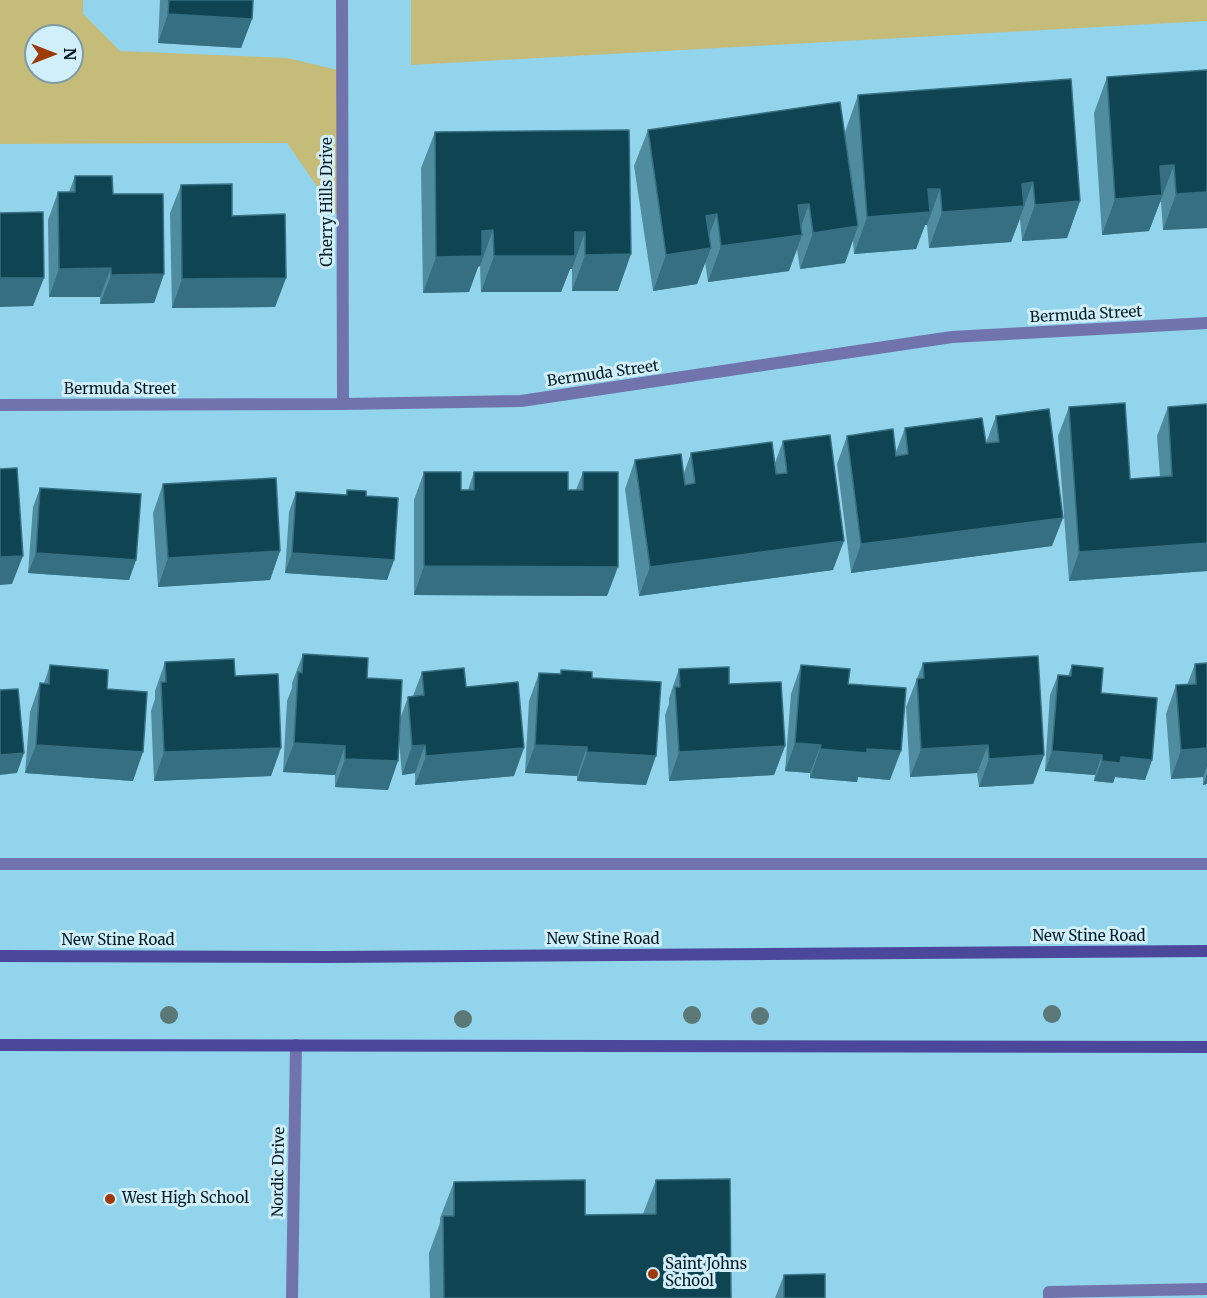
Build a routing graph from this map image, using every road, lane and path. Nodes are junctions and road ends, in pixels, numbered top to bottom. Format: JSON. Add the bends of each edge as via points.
{"nodes":[{"id":1,"x":342,"y":0,"type":"edge"},
{"id":2,"x":1207,"y":323,"type":"edge"},
{"id":3,"x":343,"y":404,"type":"junction"},
{"id":4,"x":0,"y":405,"type":"edge"},
{"id":5,"x":0,"y":864,"type":"edge"},
{"id":6,"x":1207,"y":864,"type":"edge"},
{"id":7,"x":1207,"y":951,"type":"edge"},
{"id":8,"x":0,"y":956,"type":"edge"},
{"id":9,"x":0,"y":1045,"type":"edge"},
{"id":10,"x":296,"y":1046,"type":"junction"},
{"id":11,"x":1207,"y":1047,"type":"edge"},
{"id":12,"x":1207,"y":1289,"type":"edge"},
{"id":13,"x":292,"y":1298,"type":"edge"},
{"id":14,"x":1049,"y":1298,"type":"edge"}],
"edges":[{"from":1,"to":3,"type":"street","name":"Cherry Hills Drive"},
{"from":2,"to":3,"type":"street","name":"Bermuda Street","via":[[952,337],[522,401]]},
{"from":3,"to":4,"type":"street","name":"Bermuda Street"},
{"from":5,"to":6,"type":"street"},
{"from":7,"to":8,"type":"main road","name":"New Stine Road"},
{"from":9,"to":10,"type":"main road"},
{"from":10,"to":11,"type":"main road"},
{"from":10,"to":13,"type":"street","name":"Nordic Drive"},
{"from":12,"to":14,"type":"street","via":[[1049,1292]]}]}
